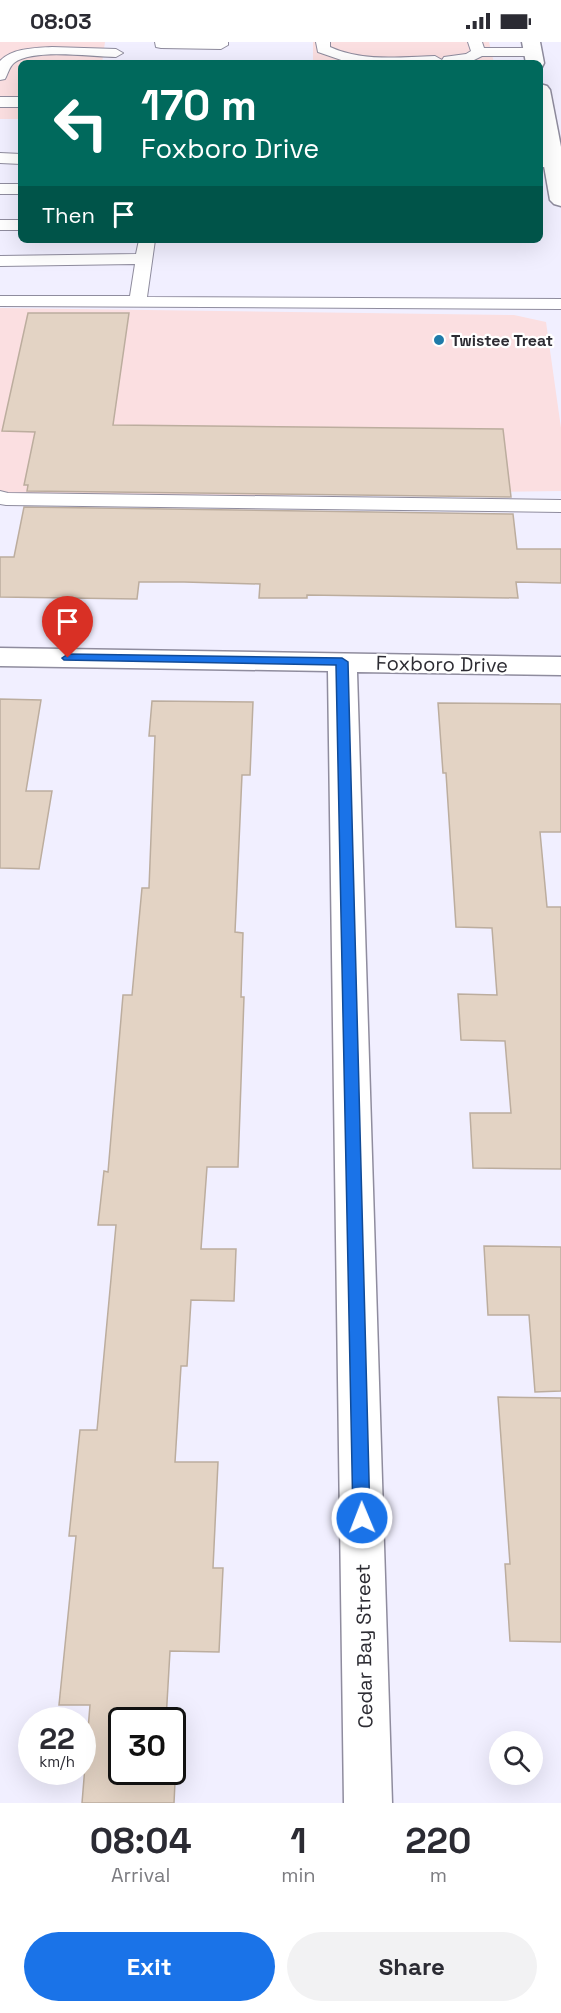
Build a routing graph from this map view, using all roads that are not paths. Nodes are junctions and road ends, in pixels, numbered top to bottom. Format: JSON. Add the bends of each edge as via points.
{"nodes":[{"id":1,"x":221,"y":42,"type":"edge"},
{"id":2,"x":323,"y":42,"type":"edge"},
{"id":3,"x":340,"y":42,"type":"edge"},
{"id":4,"x":369,"y":46,"type":"dead end"},
{"id":5,"x":401,"y":46,"type":"dead end"},
{"id":6,"x":159,"y":47,"type":"edge"},
{"id":7,"x":477,"y":47,"type":"edge"},
{"id":8,"x":533,"y":52,"type":"edge"},
{"id":9,"x":116,"y":53,"type":"edge"},
{"id":10,"x":441,"y":54,"type":"junction"},
{"id":11,"x":0,"y":76,"type":"edge"},
{"id":12,"x":0,"y":102,"type":"edge"},
{"id":13,"x":18,"y":102,"type":"edge"},
{"id":14,"x":543,"y":110,"type":"edge"},
{"id":15,"x":0,"y":158,"type":"edge"},
{"id":16,"x":18,"y":159,"type":"edge"},
{"id":17,"x":552,"y":162,"type":"edge"},
{"id":18,"x":0,"y":189,"type":"edge"},
{"id":19,"x":18,"y":189,"type":"edge"},
{"id":20,"x":561,"y":200,"type":"edge"},
{"id":21,"x":0,"y":225,"type":"edge"},
{"id":22,"x":18,"y":225,"type":"edge"},
{"id":23,"x":147,"y":243,"type":"edge"},
{"id":24,"x":144,"y":259,"type":"junction"},
{"id":25,"x":0,"y":261,"type":"edge"},
{"id":26,"x":0,"y":301,"type":"edge"},
{"id":27,"x":138,"y":301,"type":"junction"},
{"id":28,"x":561,"y":304,"type":"edge"},
{"id":29,"x":0,"y":497,"type":"edge"},
{"id":30,"x":561,"y":506,"type":"edge"},
{"id":31,"x":0,"y":657,"type":"edge"},
{"id":32,"x":342,"y":662,"type":"junction"},
{"id":33,"x":561,"y":666,"type":"edge"},
{"id":34,"x":368,"y":1803,"type":"edge"}],
"edges":[{"from":1,"to":6,"type":"lane"},
{"from":2,"to":10,"type":"lane","via":[[323,49],[357,60]]},
{"from":3,"to":4,"type":"lane"},
{"from":5,"to":10,"type":"lane"},
{"from":7,"to":8,"type":"lane"},
{"from":7,"to":10,"type":"lane","via":[[470,58]]},
{"from":9,"to":11,"type":"lane","via":[[36,52],[16,56],[4,65]]},
{"from":12,"to":13,"type":"lane"},
{"from":14,"to":17,"type":"street"},
{"from":15,"to":16,"type":"lane"},
{"from":17,"to":20,"type":"street"},
{"from":18,"to":19,"type":"lane"},
{"from":21,"to":22,"type":"lane"},
{"from":23,"to":24,"type":"lane"},
{"from":24,"to":25,"type":"lane"},
{"from":24,"to":27,"type":"lane"},
{"from":26,"to":27,"type":"lane"},
{"from":27,"to":28,"type":"lane"},
{"from":29,"to":30,"type":"lane"},
{"from":31,"to":32,"type":"street","name":"Foxboro Drive"},
{"from":32,"to":33,"type":"street","name":"Foxboro Drive"},
{"from":32,"to":34,"type":"street","name":"Cedar Bay Street"}]}
